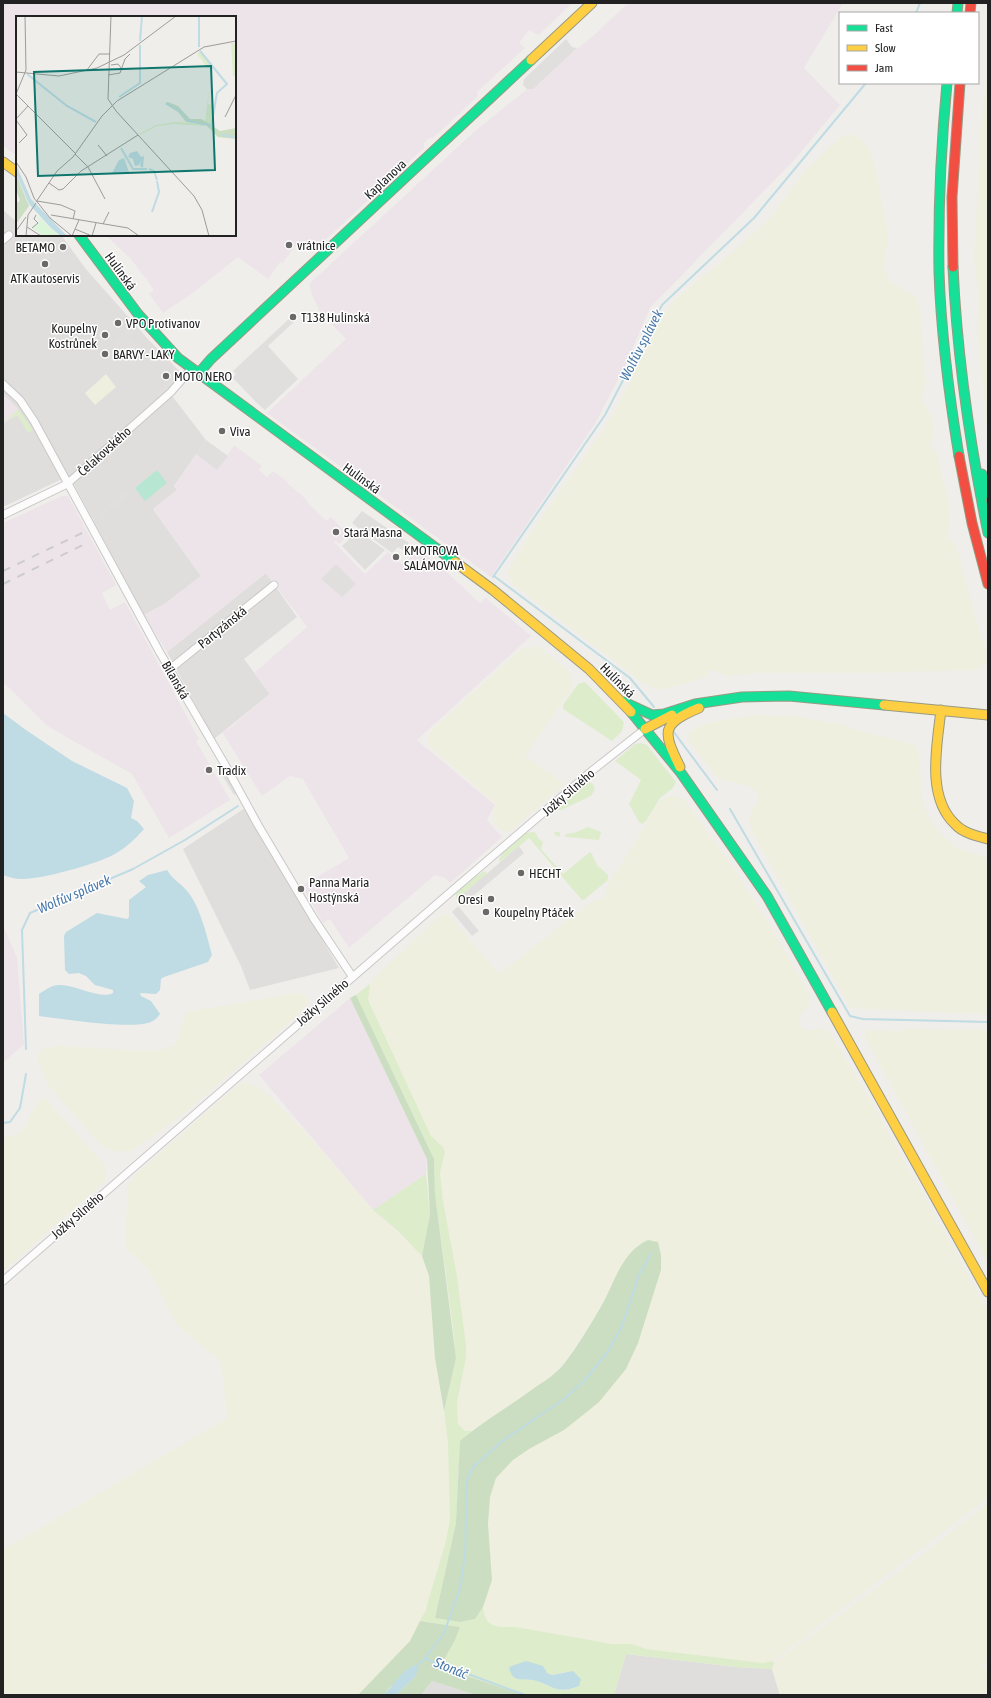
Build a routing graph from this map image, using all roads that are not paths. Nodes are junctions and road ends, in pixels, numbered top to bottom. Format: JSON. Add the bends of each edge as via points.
{"nodes":[{"id":1,"x":592,"y":3,"type":"edge"},
{"id":2,"x":947,"y":84,"type":"edge"},
{"id":3,"x":960,"y":84,"type":"edge"},
{"id":4,"x":3,"y":162,"type":"edge"},
{"id":5,"x":16,"y":171,"type":"edge"},
{"id":6,"x":9,"y":234,"type":"dead end"},
{"id":7,"x":79,"y":236,"type":"edge"},
{"id":8,"x":3,"y":240,"type":"edge"},
{"id":9,"x":194,"y":372,"type":"junction"},
{"id":10,"x":3,"y":384,"type":"edge"},
{"id":11,"x":964,"y":409,"type":"junction"},
{"id":12,"x":67,"y":484,"type":"junction"},
{"id":13,"x":988,"y":494,"type":"edge"},
{"id":14,"x":3,"y":514,"type":"edge"},
{"id":15,"x":988,"y":533,"type":"edge"},
{"id":16,"x":988,"y":584,"type":"edge"},
{"id":17,"x":274,"y":585,"type":"dead end"},
{"id":18,"x":170,"y":669,"type":"junction"},
{"id":19,"x":622,"y":702,"type":"junction"},
{"id":20,"x":710,"y":703,"type":"junction"},
{"id":21,"x":941,"y":710,"type":"junction"},
{"id":22,"x":988,"y":715,"type":"edge"},
{"id":23,"x":645,"y":729,"type":"junction"},
{"id":24,"x":688,"y":783,"type":"junction"},
{"id":25,"x":988,"y":839,"type":"edge"},
{"id":26,"x":352,"y":976,"type":"junction"},
{"id":27,"x":3,"y":1281,"type":"edge"},
{"id":28,"x":988,"y":1292,"type":"edge"}],
"edges":[{"from":1,"to":9,"type":"main road","name":"Kaplanova","via":[[211,359]]},
{"from":2,"to":16,"type":"main road","via":[[938,242],[942,335],[950,410],[966,498]]},
{"from":3,"to":11,"type":"main road","via":[[954,140],[951,241],[955,328]]},
{"from":4,"to":5,"type":"main road"},
{"from":6,"to":8,"type":"street"},
{"from":7,"to":9,"type":"main road","name":"Hulínská","via":[[136,313],[164,346]]},
{"from":9,"to":12,"type":"street","name":"Čelakovského"},
{"from":9,"to":19,"type":"main road","name":"Hulínská","via":[[493,590],[578,660]]},
{"from":10,"to":12,"type":"street","name":"Bílanská","via":[[20,400],[34,421]]},
{"from":11,"to":13,"type":"main road","via":[[971,420]]},
{"from":11,"to":15,"type":"main road"},
{"from":12,"to":14,"type":"street","name":"Čelakovského"},
{"from":12,"to":18,"type":"street","name":"Bílanská"},
{"from":17,"to":18,"type":"street","name":"Partyzánská"},
{"from":18,"to":26,"type":"street","name":"Bílanská","via":[[285,872]]},
{"from":19,"to":20,"type":"main road","via":[[652,715]]},
{"from":19,"to":23,"type":"main road","name":"Hulínská"},
{"from":20,"to":21,"type":"main road","via":[[762,696],[789,696]]},
{"from":20,"to":23,"type":"main road","via":[[672,715]]},
{"from":20,"to":24,"type":"main road","via":[[675,718],[667,730],[668,743]]},
{"from":21,"to":22,"type":"main road"},
{"from":21,"to":25,"type":"main road","via":[[937,782],[941,804],[954,824]]},
{"from":23,"to":24,"type":"main road","name":"Hulínská"},
{"from":23,"to":26,"type":"street","name":"Jožky Silného","via":[[593,770]]},
{"from":24,"to":28,"type":"main road","via":[[778,915]]},
{"from":26,"to":27,"type":"street","name":"Jožky Silného"}]}
